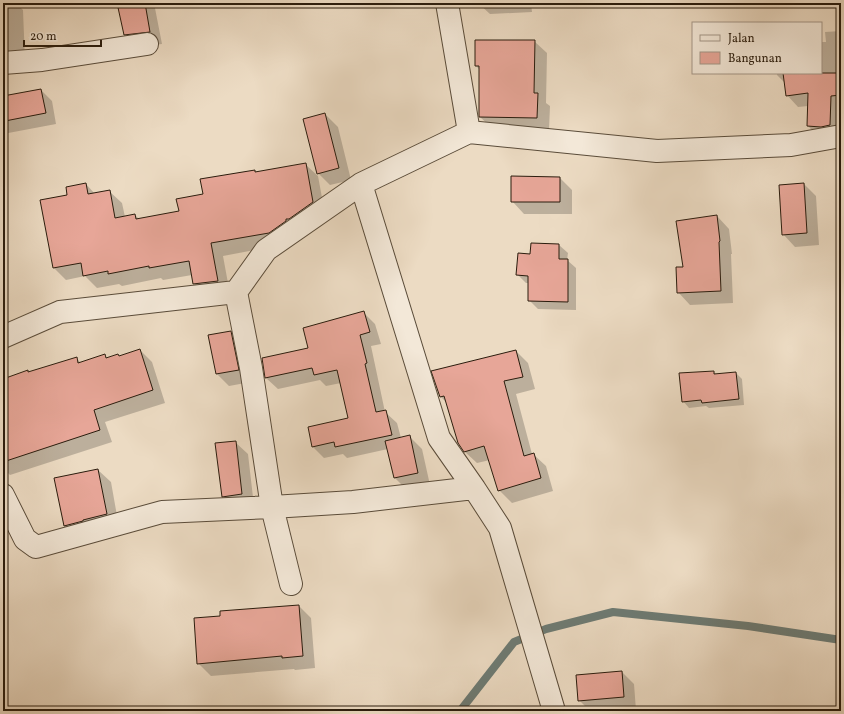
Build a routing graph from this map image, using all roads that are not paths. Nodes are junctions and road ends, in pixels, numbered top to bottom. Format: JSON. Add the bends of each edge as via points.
{"nodes":[{"id":1,"x":447,"y":3,"type":"edge"},
{"id":2,"x":147,"y":44,"type":"dead end"},
{"id":3,"x":3,"y":63,"type":"edge"},
{"id":4,"x":469,"y":132,"type":"junction"},
{"id":5,"x":841,"y":136,"type":"edge"},
{"id":6,"x":361,"y":184,"type":"junction"},
{"id":7,"x":236,"y":292,"type":"junction"},
{"id":8,"x":3,"y":337,"type":"edge"},
{"id":9,"x":474,"y":488,"type":"junction"},
{"id":10,"x":3,"y":495,"type":"edge"},
{"id":11,"x":272,"y":508,"type":"junction"},
{"id":12,"x":291,"y":584,"type":"dead end"},
{"id":13,"x":554,"y":711,"type":"edge"}],
"edges":[{"from":1,"to":4,"type":"street"},
{"from":2,"to":3,"type":"street","via":[[42,60]]},
{"from":4,"to":5,"type":"street","via":[[657,151],[791,145]]},
{"from":4,"to":6,"type":"street"},
{"from":6,"to":7,"type":"street","via":[[266,250]]},
{"from":6,"to":9,"type":"street","via":[[439,438]]},
{"from":7,"to":8,"type":"street","via":[[60,312]]},
{"from":7,"to":11,"type":"street","via":[[251,368]]},
{"from":9,"to":11,"type":"street","via":[[353,502]]},
{"from":9,"to":13,"type":"street","via":[[500,528]]},
{"from":10,"to":11,"type":"street","via":[[25,539],[36,547],[162,512]]},
{"from":11,"to":12,"type":"street"}]}
